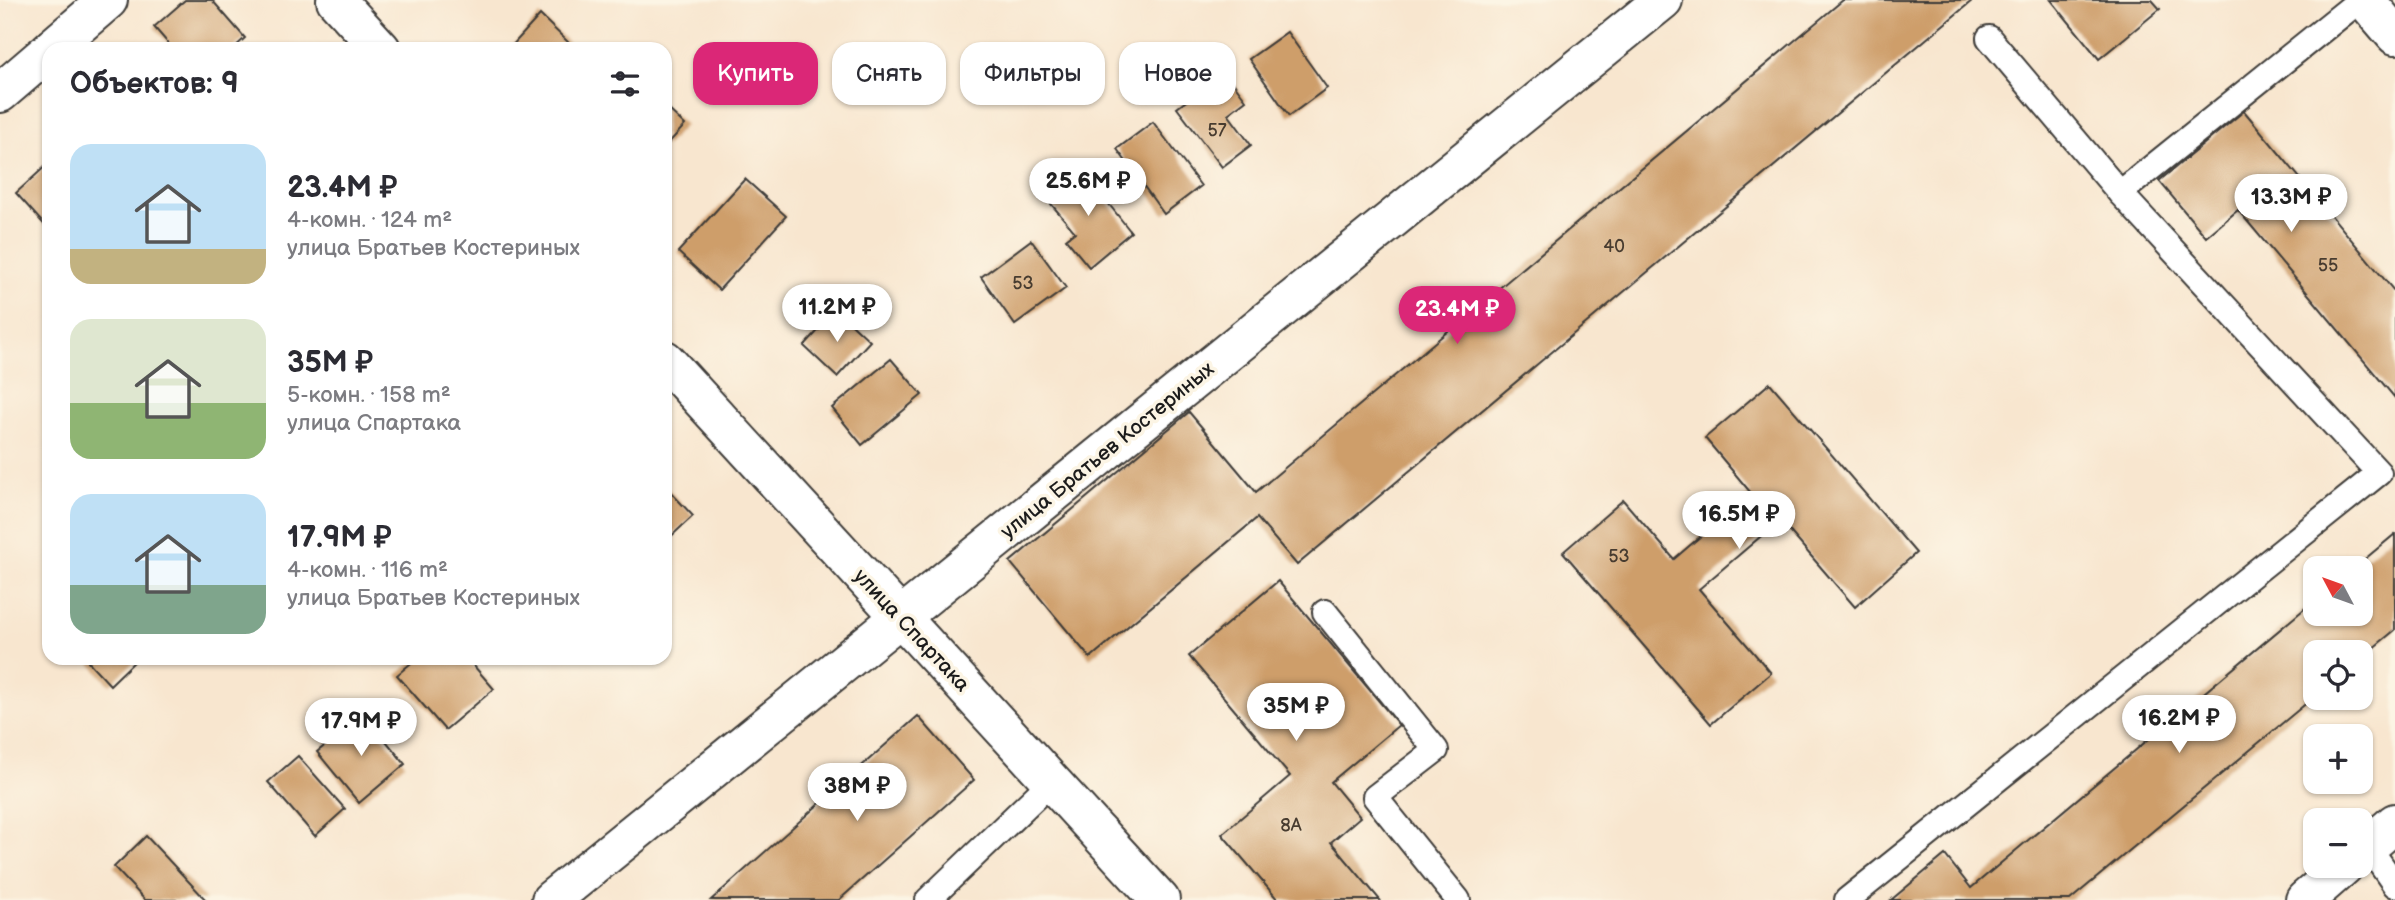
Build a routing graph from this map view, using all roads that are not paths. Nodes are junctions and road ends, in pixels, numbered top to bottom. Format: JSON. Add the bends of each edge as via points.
{"nodes":[{"id":1,"x":108,"y":0,"type":"edge"},
{"id":2,"x":336,"y":0,"type":"edge"},
{"id":3,"x":1663,"y":0,"type":"edge"},
{"id":4,"x":2362,"y":0,"type":"edge"},
{"id":5,"x":2395,"y":36,"type":"edge"},
{"id":6,"x":1989,"y":38,"type":"dead end"},
{"id":7,"x":59,"y":42,"type":"edge"},
{"id":8,"x":375,"y":42,"type":"edge"},
{"id":9,"x":42,"y":57,"type":"edge"},
{"id":10,"x":0,"y":93,"type":"edge"},
{"id":11,"x":2120,"y":192,"type":"junction"},
{"id":12,"x":672,"y":368,"type":"edge"},
{"id":13,"x":1325,"y":612,"type":"dead end"},
{"id":14,"x":900,"y":617,"type":"junction"},
{"id":15,"x":1052,"y":781,"type":"junction"},
{"id":16,"x":2373,"y":855,"type":"edge"},
{"id":17,"x":2331,"y":878,"type":"edge"},
{"id":18,"x":2395,"y":885,"type":"edge"},
{"id":19,"x":551,"y":900,"type":"edge"},
{"id":20,"x":928,"y":900,"type":"edge"},
{"id":21,"x":1160,"y":900,"type":"edge"},
{"id":22,"x":1458,"y":900,"type":"edge"},
{"id":23,"x":1847,"y":900,"type":"edge"},
{"id":24,"x":2305,"y":900,"type":"edge"}],
"edges":[{"from":1,"to":7,"type":"street"},
{"from":2,"to":8,"type":"street"},
{"from":3,"to":14,"type":"street","name":"улица Братьев Костериных"},
{"from":4,"to":5,"type":"street"},
{"from":4,"to":11,"type":"lane"},
{"from":6,"to":11,"type":"lane"},
{"from":9,"to":10,"type":"street"},
{"from":11,"to":23,"type":"lane","via":[[2379,473]]},
{"from":12,"to":14,"type":"street","name":"улица Спартака"},
{"from":13,"to":22,"type":"lane","via":[[1436,750],[1375,797]]},
{"from":14,"to":15,"type":"street","name":"улица Спартака"},
{"from":14,"to":19,"type":"street","name":"улица Братьев Костериных"},
{"from":15,"to":20,"type":"lane"},
{"from":15,"to":21,"type":"street","name":"улица Спартака"},
{"from":16,"to":18,"type":"lane"},
{"from":17,"to":24,"type":"street"}]}
